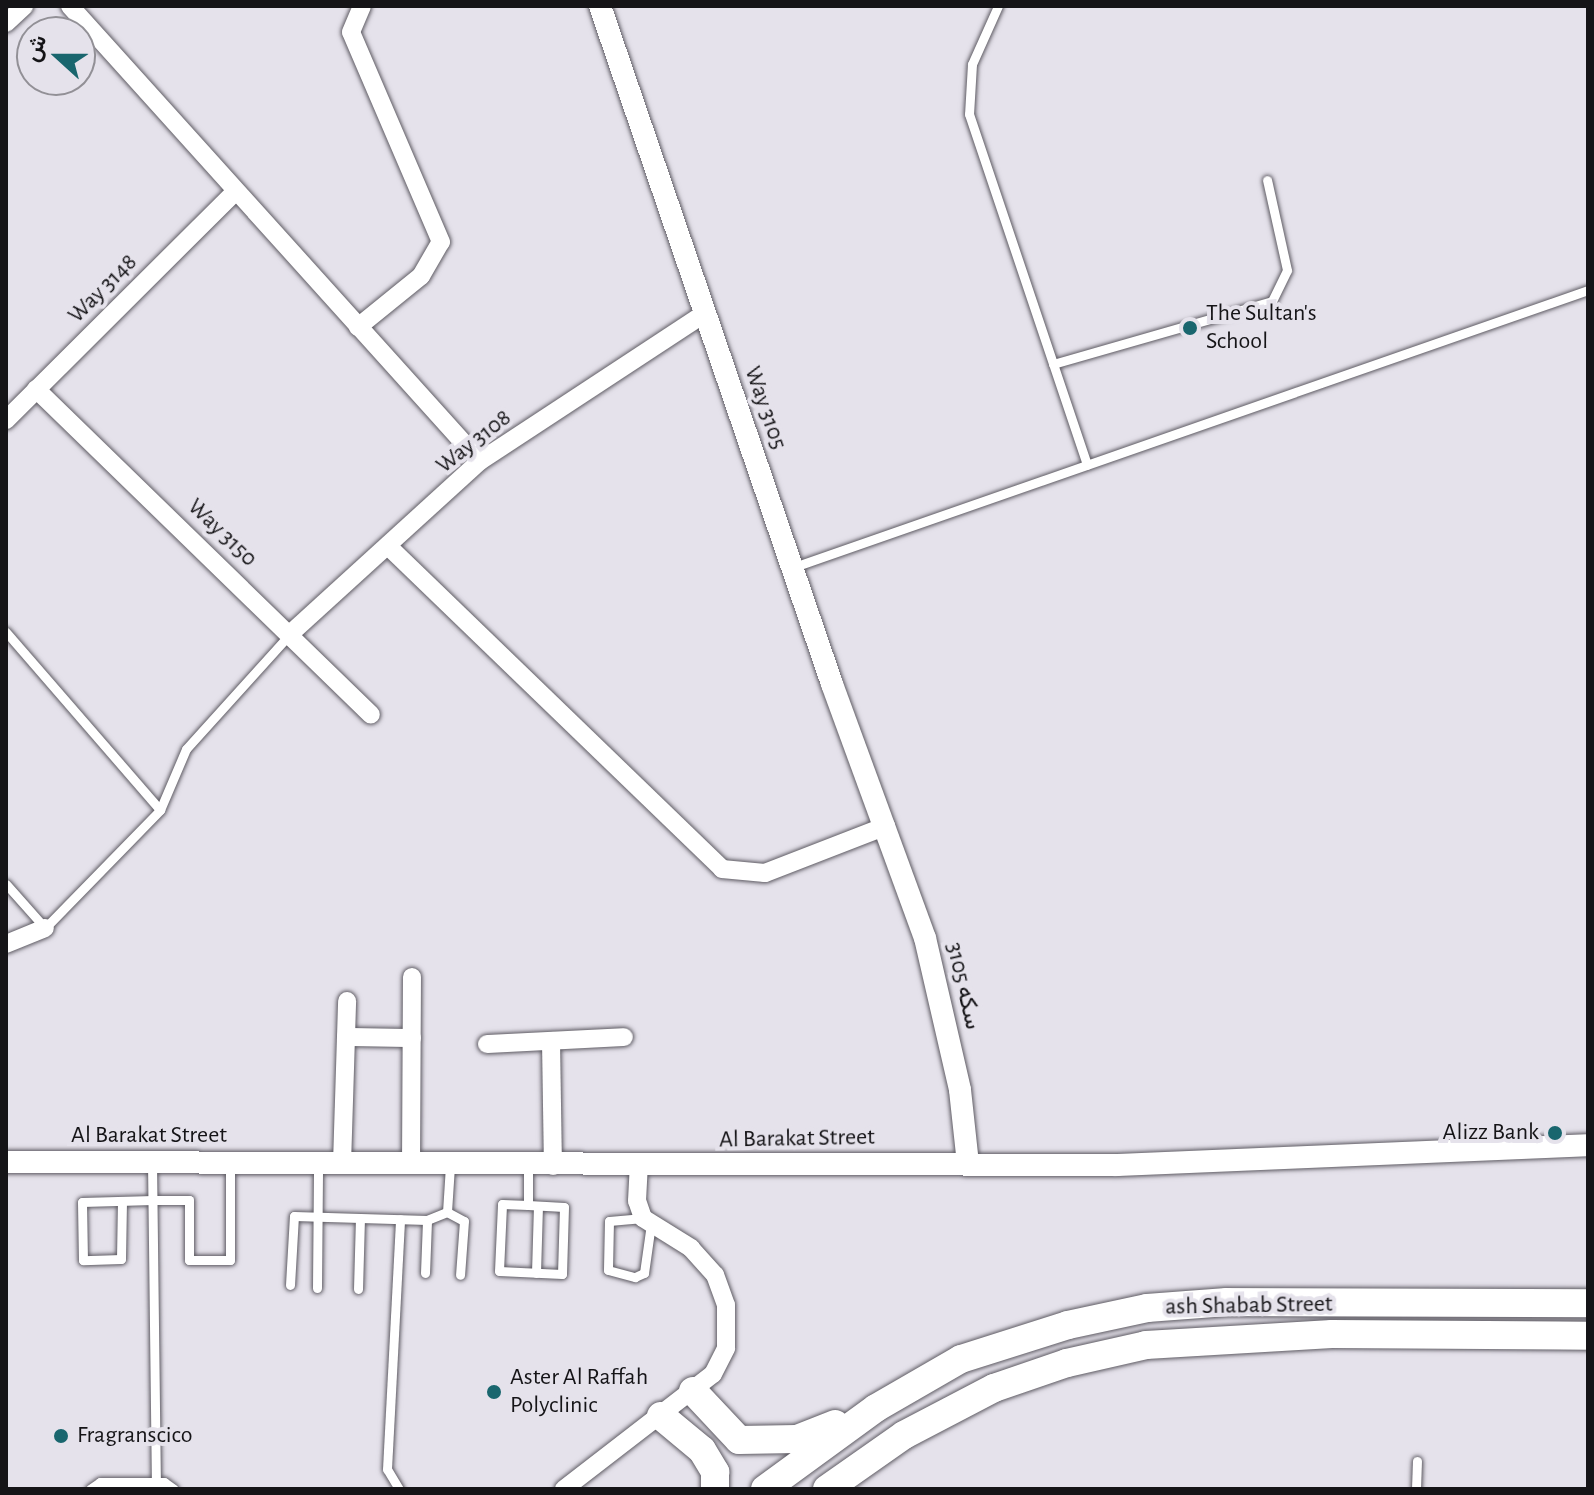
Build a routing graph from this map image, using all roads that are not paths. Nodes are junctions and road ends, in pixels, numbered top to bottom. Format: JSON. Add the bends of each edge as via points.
{"nodes":[{"id":1,"x":24,"y":6,"type":"edge"},
{"id":2,"x":70,"y":6,"type":"edge"},
{"id":3,"x":362,"y":6,"type":"edge"},
{"id":4,"x":600,"y":6,"type":"edge"},
{"id":5,"x":998,"y":6,"type":"edge"},
{"id":6,"x":6,"y":23,"type":"edge"},
{"id":7,"x":1267,"y":180,"type":"dead end"},
{"id":8,"x":235,"y":192,"type":"junction"},
{"id":9,"x":1588,"y":290,"type":"edge"},
{"id":10,"x":705,"y":313,"type":"junction"},
{"id":11,"x":358,"y":327,"type":"junction"},
{"id":12,"x":1053,"y":364,"type":"junction"},
{"id":13,"x":36,"y":389,"type":"junction"},
{"id":14,"x":6,"y":420,"type":"edge"},
{"id":15,"x":480,"y":461,"type":"junction"},
{"id":16,"x":1087,"y":465,"type":"junction"},
{"id":17,"x":389,"y":547,"type":"junction"},
{"id":18,"x":792,"y":567,"type":"junction"},
{"id":19,"x":6,"y":632,"type":"edge"},
{"id":20,"x":291,"y":633,"type":"junction"},
{"id":21,"x":371,"y":715,"type":"dead end"},
{"id":22,"x":160,"y":810,"type":"junction"},
{"id":23,"x":886,"y":826,"type":"junction"},
{"id":24,"x":6,"y":884,"type":"edge"},
{"id":25,"x":45,"y":928,"type":"junction"},
{"id":26,"x":6,"y":944,"type":"edge"},
{"id":27,"x":412,"y":977,"type":"dead end"},
{"id":28,"x":347,"y":1001,"type":"dead end"},
{"id":29,"x":346,"y":1037,"type":"junction"},
{"id":30,"x":624,"y":1037,"type":"dead end"},
{"id":31,"x":412,"y":1038,"type":"junction"},
{"id":32,"x":551,"y":1041,"type":"junction"},
{"id":33,"x":487,"y":1044,"type":"dead end"},
{"id":34,"x":1588,"y":1145,"type":"edge"},
{"id":35,"x":6,"y":1162,"type":"edge"},
{"id":36,"x":152,"y":1162,"type":"junction"},
{"id":37,"x":230,"y":1163,"type":"junction"},
{"id":38,"x":318,"y":1164,"type":"junction"},
{"id":39,"x":342,"y":1164,"type":"junction"},
{"id":40,"x":968,"y":1164,"type":"junction"},
{"id":41,"x":411,"y":1165,"type":"junction"},
{"id":42,"x":450,"y":1165,"type":"junction"},
{"id":43,"x":528,"y":1166,"type":"junction"},
{"id":44,"x":553,"y":1166,"type":"junction"},
{"id":45,"x":639,"y":1166,"type":"junction"},
{"id":46,"x":153,"y":1200,"type":"junction"},
{"id":47,"x":122,"y":1201,"type":"junction"},
{"id":48,"x":533,"y":1205,"type":"junction"},
{"id":49,"x":447,"y":1212,"type":"junction"},
{"id":50,"x":318,"y":1216,"type":"junction"},
{"id":51,"x":360,"y":1218,"type":"junction"},
{"id":52,"x":400,"y":1219,"type":"junction"},
{"id":53,"x":427,"y":1220,"type":"junction"},
{"id":54,"x":647,"y":1221,"type":"junction"},
{"id":55,"x":425,"y":1273,"type":"dead end"},
{"id":56,"x":536,"y":1273,"type":"junction"},
{"id":57,"x":460,"y":1275,"type":"dead end"},
{"id":58,"x":290,"y":1285,"type":"dead end"},
{"id":59,"x":317,"y":1288,"type":"dead end"},
{"id":60,"x":358,"y":1289,"type":"dead end"},
{"id":61,"x":1588,"y":1303,"type":"edge"},
{"id":62,"x":1588,"y":1336,"type":"edge"},
{"id":63,"x":693,"y":1391,"type":"junction"},
{"id":64,"x":876,"y":1408,"type":"junction"},
{"id":65,"x":661,"y":1416,"type":"junction"},
{"id":66,"x":1417,"y":1461,"type":"dead end"},
{"id":67,"x":156,"y":1482,"type":"junction"},
{"id":68,"x":90,"y":1489,"type":"edge"},
{"id":69,"x":174,"y":1489,"type":"edge"},
{"id":70,"x":399,"y":1489,"type":"edge"},
{"id":71,"x":564,"y":1489,"type":"edge"},
{"id":72,"x":715,"y":1489,"type":"edge"},
{"id":73,"x":765,"y":1489,"type":"edge"},
{"id":74,"x":827,"y":1489,"type":"edge"},
{"id":75,"x":1416,"y":1489,"type":"edge"}],
"edges":[{"from":1,"to":6,"type":"street"},
{"from":2,"to":8,"type":"street"},
{"from":3,"to":11,"type":"street","via":[[351,32],[441,242],[421,276]]},
{"from":4,"to":10,"type":"street","name":"Way 3105"},
{"from":5,"to":12,"type":"lane","via":[[972,64],[969,114]]},
{"from":7,"to":12,"type":"lane","via":[[1287,270],[1272,301]]},
{"from":8,"to":11,"type":"street"},
{"from":8,"to":13,"type":"street","name":"Way 3148"},
{"from":9,"to":16,"type":"lane"},
{"from":10,"to":15,"type":"street","name":"Way 3108"},
{"from":10,"to":18,"type":"street","name":"Way 3105"},
{"from":11,"to":15,"type":"street"},
{"from":12,"to":16,"type":"lane"},
{"from":13,"to":14,"type":"street","name":"Way 3148"},
{"from":13,"to":20,"type":"street","name":"Way 3150"},
{"from":15,"to":17,"type":"street","name":"Way 3108"},
{"from":16,"to":18,"type":"lane"},
{"from":17,"to":20,"type":"street","name":"Way 3108"},
{"from":17,"to":23,"type":"street","via":[[722,869],[765,873]]},
{"from":18,"to":23,"type":"street","name":"Way 3105"},
{"from":19,"to":22,"type":"lane"},
{"from":20,"to":21,"type":"street","name":"Way 3150"},
{"from":20,"to":22,"type":"lane","via":[[186,749]]},
{"from":22,"to":25,"type":"lane"},
{"from":23,"to":40,"type":"street","name":"سكه 3105","via":[[925,938],[960,1090]]},
{"from":24,"to":25,"type":"lane"},
{"from":25,"to":26,"type":"street"},
{"from":27,"to":31,"type":"street"},
{"from":28,"to":29,"type":"street"},
{"from":29,"to":31,"type":"street"},
{"from":29,"to":39,"type":"street"},
{"from":30,"to":32,"type":"street"},
{"from":31,"to":41,"type":"street"},
{"from":32,"to":33,"type":"street"},
{"from":32,"to":44,"type":"street"},
{"from":34,"to":40,"type":"street","name":"Al Barakat Street","via":[[1117,1165]]},
{"from":35,"to":36,"type":"street","name":"Al Barakat Street"},
{"from":36,"to":37,"type":"street","name":"Al Barakat Street"},
{"from":36,"to":46,"type":"lane"},
{"from":37,"to":38,"type":"street","name":"Al Barakat Street"},
{"from":37,"to":46,"type":"lane","via":[[230,1260],[189,1260],[189,1200]]},
{"from":38,"to":39,"type":"street","name":"Al Barakat Street"},
{"from":38,"to":50,"type":"lane"},
{"from":39,"to":41,"type":"street","name":"Al Barakat Street"},
{"from":40,"to":45,"type":"street","name":"Al Barakat Street"},
{"from":41,"to":42,"type":"street","name":"Al Barakat Street"},
{"from":42,"to":43,"type":"street","name":"Al Barakat Street"},
{"from":42,"to":49,"type":"lane"},
{"from":43,"to":44,"type":"street","name":"Al Barakat Street"},
{"from":43,"to":48,"type":"lane"},
{"from":44,"to":45,"type":"street","name":"Al Barakat Street"},
{"from":45,"to":54,"type":"street","via":[[637,1201]]},
{"from":46,"to":47,"type":"lane"},
{"from":46,"to":67,"type":"lane"},
{"from":47,"to":47,"type":"lane","via":[[82,1202],[83,1260],[121,1259]]},
{"from":48,"to":56,"type":"lane"},
{"from":48,"to":56,"type":"lane","via":[[564,1207],[562,1274]]},
{"from":48,"to":56,"type":"lane","via":[[502,1204],[499,1271]]},
{"from":49,"to":53,"type":"lane"},
{"from":49,"to":57,"type":"lane","via":[[464,1221]]},
{"from":50,"to":51,"type":"lane"},
{"from":50,"to":58,"type":"lane","via":[[294,1216]]},
{"from":50,"to":59,"type":"lane"},
{"from":51,"to":52,"type":"lane"},
{"from":51,"to":60,"type":"lane"},
{"from":52,"to":53,"type":"lane"},
{"from":52,"to":70,"type":"lane","via":[[387,1469]]},
{"from":53,"to":55,"type":"lane"},
{"from":54,"to":54,"type":"lane","via":[[609,1221],[604,1261],[608,1270],[635,1277],[644,1273]]},
{"from":54,"to":63,"type":"street","via":[[705,1262],[726,1305],[729,1339],[723,1357]]},
{"from":61,"to":64,"type":"main road","name":"ash Shabab Street","via":[[1227,1302],[1147,1308],[1068,1325],[961,1359]]},
{"from":62,"to":74,"type":"main road","name":"ash Shabab Street","via":[[1332,1334],[1146,1345],[1067,1363],[994,1388],[904,1435]]},
{"from":63,"to":64,"type":"main road","via":[[722,1427],[753,1443],[797,1439]]},
{"from":63,"to":65,"type":"street"},
{"from":64,"to":73,"type":"main road","name":"ash Shabab Street"},
{"from":65,"to":71,"type":"street"},
{"from":65,"to":72,"type":"main road","via":[[702,1450],[715,1472]]},
{"from":66,"to":75,"type":"lane"},
{"from":67,"to":68,"type":"lane","via":[[100,1482]]},
{"from":67,"to":69,"type":"lane"}]}
